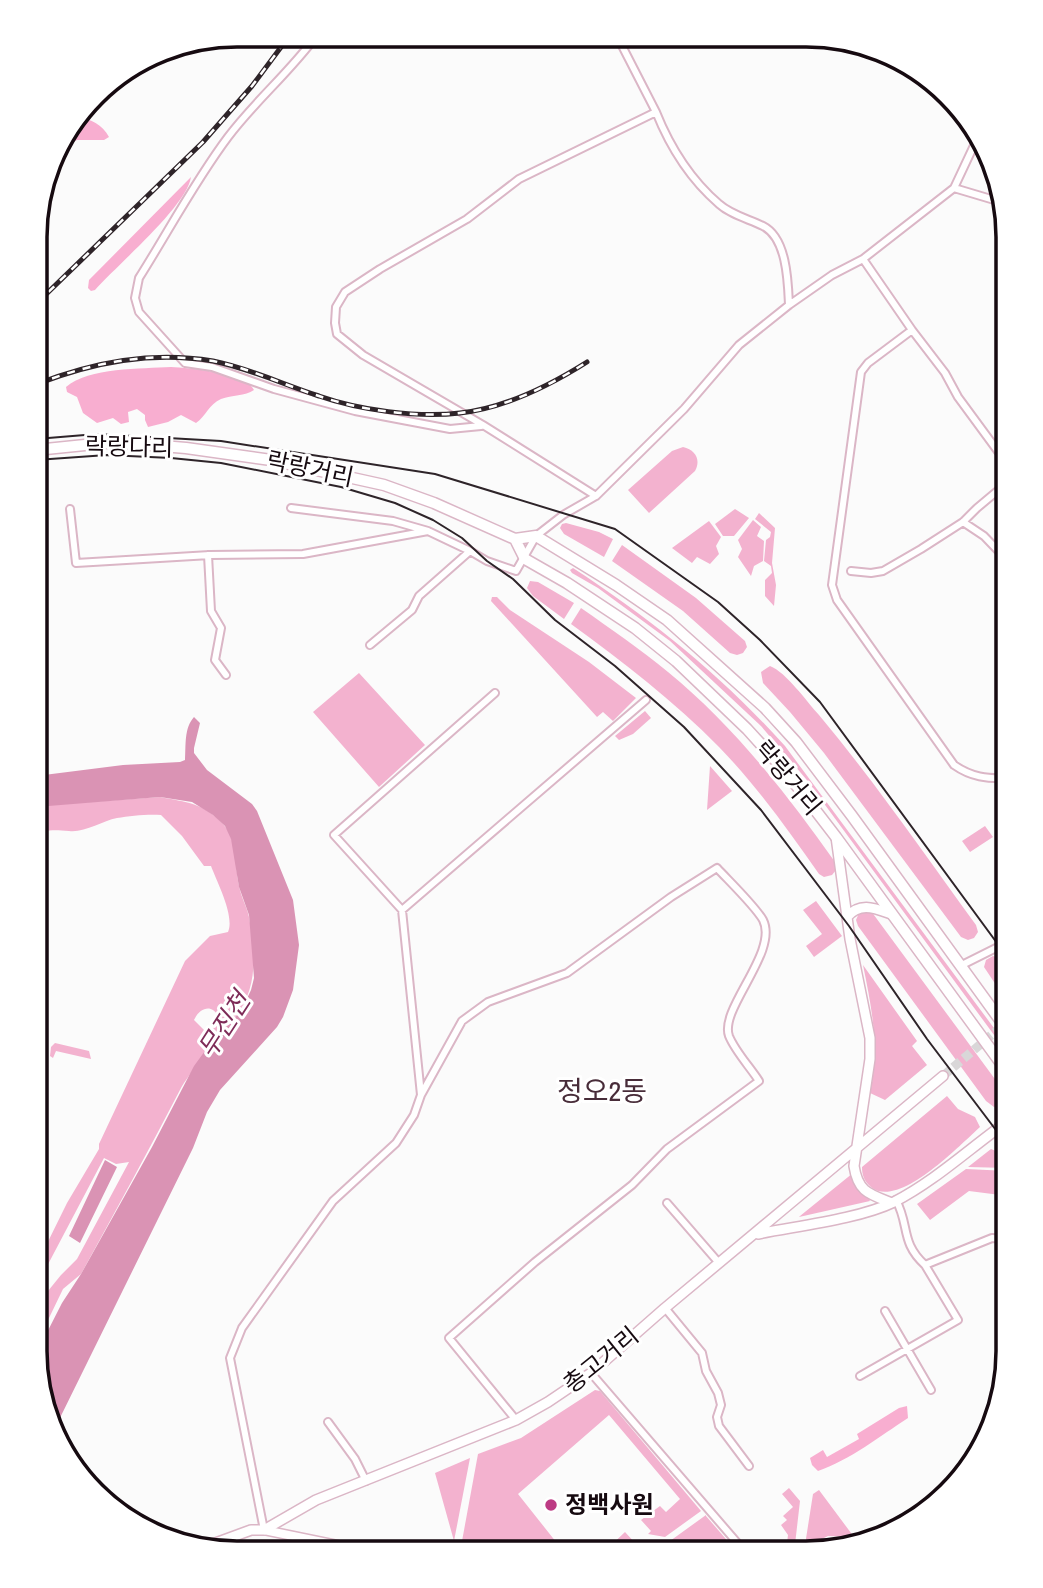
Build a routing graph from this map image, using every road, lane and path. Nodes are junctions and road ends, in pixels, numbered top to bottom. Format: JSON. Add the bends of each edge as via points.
{"nodes":[{"id":1,"x":308,"y":47,"type":"edge"},
{"id":2,"x":623,"y":47,"type":"edge"},
{"id":3,"x":656,"y":112,"type":"junction"},
{"id":4,"x":973,"y":148,"type":"edge"},
{"id":5,"x":954,"y":188,"type":"junction"},
{"id":6,"x":992,"y":199,"type":"edge"},
{"id":7,"x":863,"y":259,"type":"junction"},
{"id":8,"x":789,"y":305,"type":"junction"},
{"id":9,"x":912,"y":330,"type":"junction"},
{"id":10,"x":483,"y":425,"type":"junction"},
{"id":11,"x":47,"y":449,"type":"edge"},
{"id":12,"x":996,"y":449,"type":"edge"},
{"id":13,"x":221,"y":452,"type":"joint"},
{"id":14,"x":996,"y":492,"type":"edge"},
{"id":15,"x":596,"y":496,"type":"junction"},
{"id":16,"x":291,"y":508,"type":"dead end"},
{"id":17,"x":70,"y":509,"type":"dead end"},
{"id":18,"x":963,"y":522,"type":"junction"},
{"id":19,"x":428,"y":531,"type":"junction"},
{"id":20,"x":536,"y":536,"type":"junction"},
{"id":21,"x":515,"y":539,"type":"junction"},
{"id":22,"x":996,"y":548,"type":"edge"},
{"id":23,"x":470,"y":551,"type":"junction"},
{"id":24,"x":208,"y":555,"type":"junction"},
{"id":25,"x":525,"y":559,"type":"junction"},
{"id":26,"x":851,"y":571,"type":"dead end"},
{"id":27,"x":370,"y":645,"type":"dead end"},
{"id":28,"x":226,"y":675,"type":"dead end"},
{"id":29,"x":495,"y":694,"type":"dead end"},
{"id":30,"x":646,"y":700,"type":"dead end"},
{"id":31,"x":996,"y":779,"type":"edge"},
{"id":32,"x":836,"y":837,"type":"junction"},
{"id":33,"x":402,"y":910,"type":"junction"},
{"id":34,"x":891,"y":914,"type":"junction"},
{"id":35,"x":847,"y":917,"type":"junction"},
{"id":36,"x":995,"y":948,"type":"edge"},
{"id":37,"x":960,"y":966,"type":"junction"},
{"id":38,"x":995,"y":1014,"type":"edge"},
{"id":39,"x":995,"y":1056,"type":"edge"},
{"id":40,"x":943,"y":1076,"type":"tunnel mouth"},
{"id":41,"x":421,"y":1095,"type":"junction"},
{"id":42,"x":995,"y":1131,"type":"edge"},
{"id":43,"x":857,"y":1147,"type":"junction"},
{"id":44,"x":894,"y":1201,"type":"junction"},
{"id":45,"x":667,"y":1203,"type":"dead end"},
{"id":46,"x":756,"y":1234,"type":"junction"},
{"id":47,"x":995,"y":1238,"type":"edge"},
{"id":48,"x":719,"y":1263,"type":"junction"},
{"id":49,"x":925,"y":1265,"type":"junction"},
{"id":50,"x":665,"y":1308,"type":"junction"},
{"id":51,"x":885,"y":1311,"type":"dead end"},
{"id":52,"x":907,"y":1349,"type":"junction"},
{"id":53,"x":591,"y":1373,"type":"junction"},
{"id":54,"x":860,"y":1376,"type":"dead end"},
{"id":55,"x":931,"y":1390,"type":"dead end"},
{"id":56,"x":516,"y":1420,"type":"junction"},
{"id":57,"x":328,"y":1422,"type":"dead end"},
{"id":58,"x":749,"y":1466,"type":"dead end"},
{"id":59,"x":366,"y":1481,"type":"junction"},
{"id":60,"x":264,"y":1530,"type":"junction"},
{"id":61,"x":224,"y":1540,"type":"edge"},
{"id":62,"x":318,"y":1541,"type":"edge"},
{"id":63,"x":736,"y":1541,"type":"edge"}],
"edges":[{"from":1,"to":10,"type":"street","via":[[214,158],[139,278],[135,298],[139,312],[185,363],[355,411],[450,429]]},
{"from":2,"to":3,"type":"street"},
{"from":3,"to":8,"type":"street","via":[[676,156],[721,206],[767,228],[776,239],[789,284]]},
{"from":3,"to":10,"type":"street","via":[[519,179],[467,219],[345,292],[335,307],[337,334]]},
{"from":4,"to":5,"type":"street"},
{"from":5,"to":6,"type":"street"},
{"from":5,"to":7,"type":"street"},
{"from":7,"to":8,"type":"street"},
{"from":7,"to":9,"type":"street"},
{"from":8,"to":15,"type":"street","via":[[739,345],[684,409]]},
{"from":9,"to":12,"type":"street"},
{"from":9,"to":31,"type":"street","via":[[861,372],[832,585],[836,600],[954,765],[968,775]]},
{"from":10,"to":15,"type":"street"},
{"from":11,"to":13,"type":"main road","name":"락랑다리","via":[[114,442]]},
{"from":13,"to":21,"type":"main road","name":"락랑거리","via":[[384,485]]},
{"from":14,"to":18,"type":"street"},
{"from":15,"to":20,"type":"street"},
{"from":16,"to":19,"type":"street","via":[[393,521]]},
{"from":17,"to":24,"type":"street","via":[[76,563]]},
{"from":18,"to":22,"type":"street"},
{"from":18,"to":26,"type":"street","via":[[883,571]]},
{"from":19,"to":23,"type":"street"},
{"from":19,"to":24,"type":"street","via":[[303,554]]},
{"from":20,"to":21,"type":"main road"},
{"from":20,"to":25,"type":"street"},
{"from":20,"to":37,"type":"main road","name":"락랑거리","via":[[667,620],[765,708],[844,805]]},
{"from":21,"to":25,"type":"main road"},
{"from":23,"to":25,"type":"street","via":[[516,571]]},
{"from":23,"to":27,"type":"street"},
{"from":24,"to":28,"type":"street","via":[[211,611],[221,628],[215,660]]},
{"from":25,"to":32,"type":"main road","name":"락랑거리","via":[[635,628],[676,662],[747,729]]},
{"from":29,"to":33,"type":"street","via":[[334,835]]},
{"from":30,"to":33,"type":"street"},
{"from":32,"to":34,"type":"main road","name":"락랑거리"},
{"from":32,"to":35,"type":"main road"},
{"from":33,"to":41,"type":"street"},
{"from":34,"to":35,"type":"main road","via":[[861,907]]},
{"from":34,"to":39,"type":"main road","name":"락랑거리"},
{"from":35,"to":43,"type":"main road","via":[[870,1038]]},
{"from":36,"to":37,"type":"street"},
{"from":37,"to":38,"type":"main road","name":"락랑거리"},
{"from":40,"to":43,"type":"main road","name":"총고거리"},
{"from":41,"to":56,"type":"street","via":[[462,1021],[472,1012],[567,974],[717,867],[762,920],[767,934],[729,1020],[728,1034],[759,1081],[667,1149],[622,1194],[449,1338]]},
{"from":41,"to":60,"type":"street","via":[[396,1143],[333,1201],[243,1328],[230,1358]]},
{"from":42,"to":44,"type":"main road"},
{"from":43,"to":44,"type":"main road","via":[[854,1166],[858,1183],[870,1194]]},
{"from":43,"to":46,"type":"main road","name":"총고거리"},
{"from":44,"to":46,"type":"main road","via":[[865,1212]]},
{"from":44,"to":49,"type":"street","via":[[902,1211],[912,1254]]},
{"from":45,"to":48,"type":"street"},
{"from":46,"to":48,"type":"main road","name":"총고거리"},
{"from":47,"to":49,"type":"street"},
{"from":48,"to":50,"type":"main road","name":"총고거리"},
{"from":49,"to":52,"type":"street","via":[[958,1320]]},
{"from":50,"to":53,"type":"main road","name":"총고거리"},
{"from":50,"to":58,"type":"street","via":[[702,1353],[721,1405],[719,1426]]},
{"from":51,"to":52,"type":"street"},
{"from":52,"to":54,"type":"street"},
{"from":52,"to":55,"type":"street"},
{"from":53,"to":56,"type":"main road","name":"총고거리"},
{"from":53,"to":63,"type":"street"},
{"from":56,"to":59,"type":"main road","name":"총고거리"},
{"from":57,"to":59,"type":"street"},
{"from":59,"to":60,"type":"main road","name":"총고거리","via":[[317,1500]]},
{"from":60,"to":61,"type":"main road","name":"총고거리"},
{"from":60,"to":62,"type":"street"}]}
